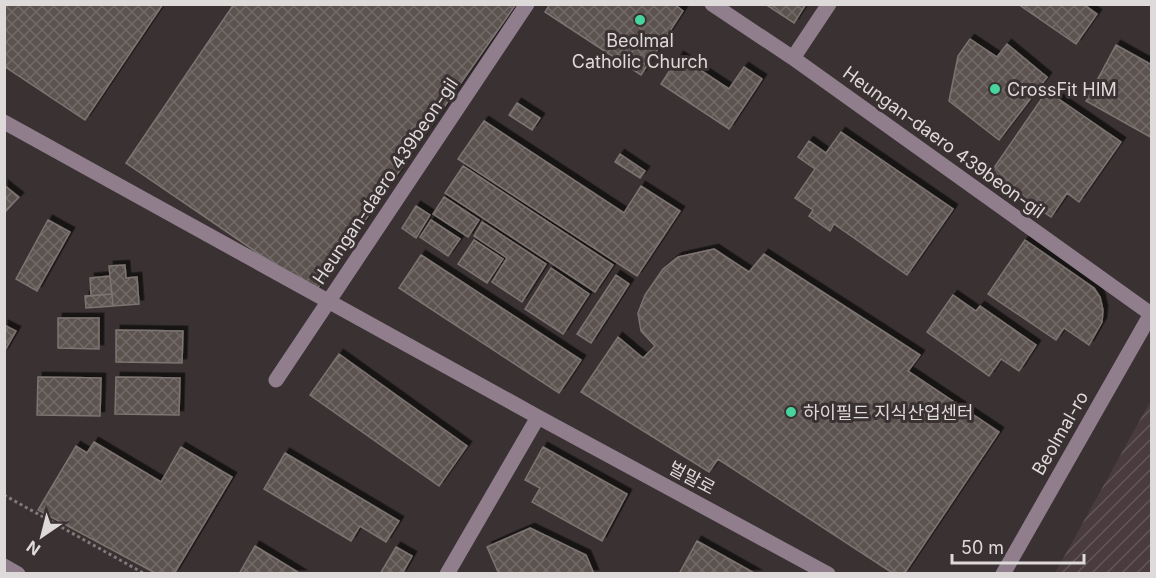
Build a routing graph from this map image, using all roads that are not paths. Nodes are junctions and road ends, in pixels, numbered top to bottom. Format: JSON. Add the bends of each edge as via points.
{"nodes":[{"id":1,"x":527,"y":4,"type":"edge"},
{"id":2,"x":712,"y":4,"type":"edge"},
{"id":3,"x":829,"y":4,"type":"edge"},
{"id":4,"x":793,"y":58,"type":"junction"},
{"id":5,"x":4,"y":122,"type":"edge"},
{"id":6,"x":329,"y":301,"type":"junction"},
{"id":7,"x":1151,"y":313,"type":"edge"},
{"id":8,"x":276,"y":380,"type":"dead end"},
{"id":9,"x":538,"y":417,"type":"junction"},
{"id":10,"x":4,"y":566,"type":"edge"},
{"id":11,"x":18,"y":573,"type":"edge"},
{"id":12,"x":447,"y":573,"type":"edge"},
{"id":13,"x":828,"y":573,"type":"edge"},
{"id":14,"x":1003,"y":573,"type":"edge"}],
"edges":[{"from":1,"to":6,"type":"street","name":"Heungan-daero 439beon-gil"},
{"from":2,"to":4,"type":"street","name":"Heungan-daero 439beon-gil"},
{"from":3,"to":4,"type":"street"},
{"from":4,"to":7,"type":"street","name":"Heungan-daero 439beon-gil"},
{"from":5,"to":6,"type":"street","name":"벌말로"},
{"from":6,"to":8,"type":"street","name":"Heungan-daero 439beon-gil"},
{"from":6,"to":9,"type":"street","name":"벌말로"},
{"from":7,"to":14,"type":"street","name":"Beolmal-ro"},
{"from":9,"to":12,"type":"street"},
{"from":9,"to":13,"type":"street","name":"벌말로"},
{"from":10,"to":11,"type":"street"}]}
